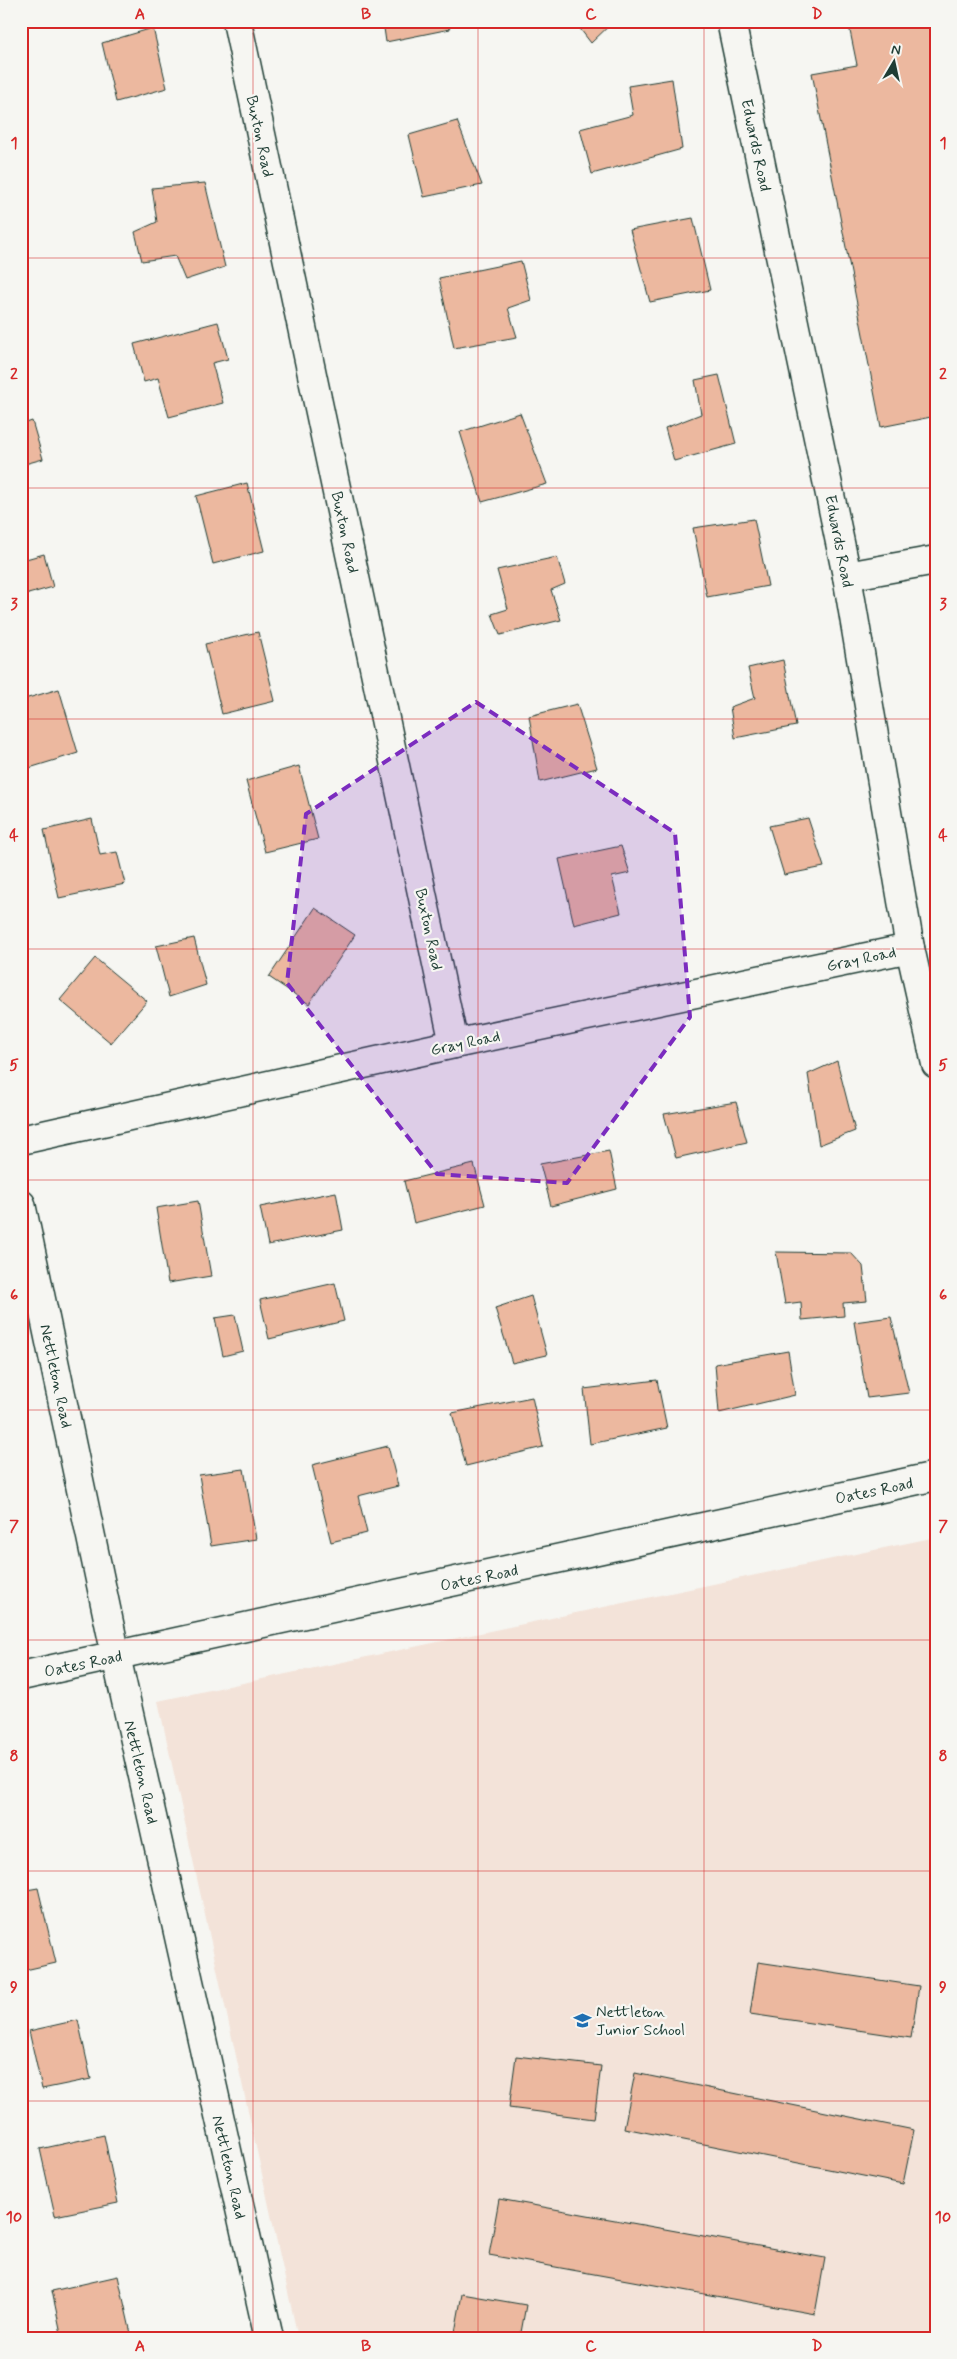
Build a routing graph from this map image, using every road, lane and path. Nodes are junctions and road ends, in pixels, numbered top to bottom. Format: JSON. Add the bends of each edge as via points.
{"nodes":[{"id":1,"x":237,"y":21,"type":"edge"},
{"id":2,"x":731,"y":21,"type":"edge"},
{"id":3,"x":936,"y":560,"type":"edge"},
{"id":4,"x":848,"y":576,"type":"junction"},
{"id":5,"x":910,"y":948,"type":"junction"},
{"id":6,"x":454,"y":1044,"type":"junction"},
{"id":7,"x":936,"y":1064,"type":"edge"},
{"id":8,"x":21,"y":1140,"type":"edge"},
{"id":9,"x":21,"y":1204,"type":"edge"},
{"id":10,"x":936,"y":1476,"type":"edge"},
{"id":11,"x":116,"y":1656,"type":"junction"},
{"id":12,"x":21,"y":1676,"type":"edge"},
{"id":13,"x":269,"y":2338,"type":"edge"}],
"edges":[{"from":1,"to":6,"type":"street","name":"Buxton Road"},
{"from":2,"to":4,"type":"street","name":"Edwards Road"},
{"from":3,"to":4,"type":"street"},
{"from":4,"to":5,"type":"street","name":"Edwards Road"},
{"from":5,"to":6,"type":"street","name":"Gray Road"},
{"from":5,"to":7,"type":"street","name":"Edwards Road"},
{"from":6,"to":8,"type":"street","name":"Gray Road"},
{"from":9,"to":11,"type":"street","name":"Nettleton Road"},
{"from":10,"to":11,"type":"street","name":"Oates Road"},
{"from":11,"to":12,"type":"street","name":"Oates Road"},
{"from":11,"to":13,"type":"street","name":"Nettleton Road"}]}
